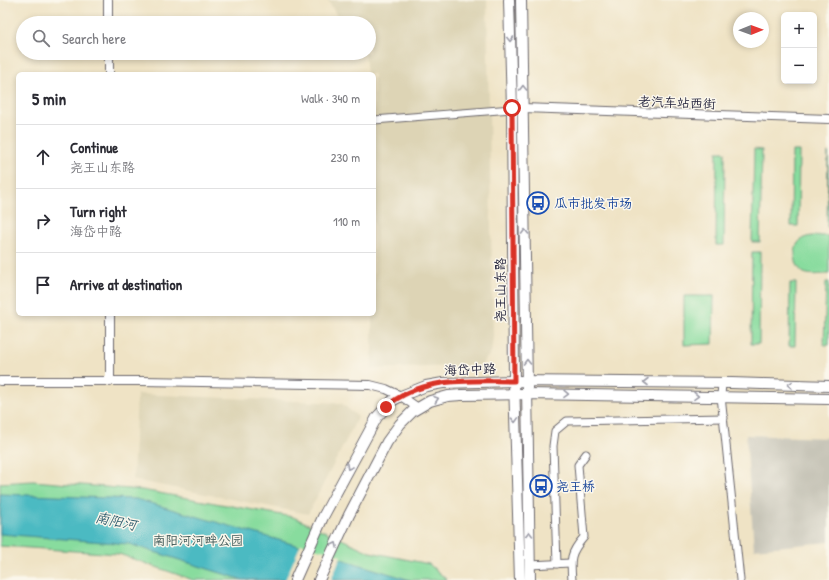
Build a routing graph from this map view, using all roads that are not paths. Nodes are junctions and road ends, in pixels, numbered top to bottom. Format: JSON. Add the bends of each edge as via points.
{"nodes":[{"id":1,"x":108,"y":0,"type":"edge"},
{"id":2,"x":510,"y":0,"type":"edge"},
{"id":3,"x":521,"y":0,"type":"edge"},
{"id":4,"x":108,"y":16,"type":"edge"},
{"id":5,"x":109,"y":60,"type":"edge"},
{"id":6,"x":109,"y":72,"type":"edge"},
{"id":7,"x":512,"y":108,"type":"junction"},
{"id":8,"x":524,"y":108,"type":"junction"},
{"id":9,"x":829,"y":119,"type":"edge"},
{"id":10,"x":376,"y":120,"type":"edge"},
{"id":11,"x":110,"y":316,"type":"edge"},
{"id":12,"x":0,"y":381,"type":"edge"},
{"id":13,"x":514,"y":381,"type":"junction"},
{"id":14,"x":527,"y":381,"type":"junction"},
{"id":15,"x":110,"y":382,"type":"junction"},
{"id":16,"x":722,"y":383,"type":"junction"},
{"id":17,"x":829,"y":386,"type":"edge"},
{"id":18,"x":514,"y":394,"type":"junction"},
{"id":19,"x":527,"y":394,"type":"junction"},
{"id":20,"x":401,"y":396,"type":"junction"},
{"id":21,"x":721,"y":396,"type":"junction"},
{"id":22,"x":829,"y":399,"type":"edge"},
{"id":23,"x":418,"y":408,"type":"junction"},
{"id":24,"x":724,"y":418,"type":"junction"},
{"id":25,"x":586,"y":454,"type":"dead end"},
{"id":26,"x":557,"y":564,"type":"junction"},
{"id":27,"x":570,"y":564,"type":"junction"},
{"id":28,"x":530,"y":572,"type":"edge"},
{"id":29,"x":519,"y":576,"type":"edge"},
{"id":30,"x":295,"y":580,"type":"edge"},
{"id":31,"x":319,"y":580,"type":"edge"},
{"id":32,"x":572,"y":580,"type":"edge"},
{"id":33,"x":740,"y":580,"type":"edge"}],
"edges":[{"from":1,"to":4,"type":"street"},
{"from":2,"to":7,"type":"main road","name":"尧王山东路","one_way":true},
{"from":8,"to":3,"type":"main road","name":"尧王山东路","one_way":true},
{"from":5,"to":6,"type":"street"},
{"from":7,"to":8,"type":"street"},
{"from":7,"to":10,"type":"street"},
{"from":7,"to":13,"type":"main road","name":"尧王山东路"},
{"from":8,"to":9,"type":"street","name":"老汽车站西街"},
{"from":14,"to":8,"type":"main road","name":"尧王山东路","one_way":true},
{"from":11,"to":15,"type":"street"},
{"from":12,"to":15,"type":"street"},
{"from":13,"to":14,"type":"main road","name":"海岱中路"},
{"from":13,"to":18,"type":"main road","name":"尧王山东路"},
{"from":13,"to":20,"type":"main road","name":"海岱中路","via":[[439,383]]},
{"from":16,"to":14,"type":"main road","name":"海岱中路","one_way":true},
{"from":14,"to":19,"type":"main road","name":"尧王山东路"},
{"from":15,"to":20,"type":"street","via":[[370,385]]},
{"from":17,"to":16,"type":"main road","name":"海岱中路","one_way":true},
{"from":16,"to":21,"type":"street"},
{"from":18,"to":19,"type":"main road","name":"海岱中路"},
{"from":23,"to":18,"type":"main road","name":"海岱中路","one_way":true,"via":[[430,401],[448,396]]},
{"from":18,"to":29,"type":"main road","name":"尧王山东路","one_way":true},
{"from":19,"to":21,"type":"main road","name":"海岱中路","one_way":true},
{"from":28,"to":19,"type":"main road","name":"尧王山东路","one_way":true},
{"from":20,"to":23,"type":"street"},
{"from":20,"to":30,"type":"main road","name":"海岱中路","one_way":true,"via":[[386,407],[368,432],[323,517]]},
{"from":21,"to":22,"type":"main road","name":"海岱中路"},
{"from":21,"to":24,"type":"street"},
{"from":31,"to":23,"type":"main road","name":"海岱中路","one_way":true,"via":[[387,442],[400,424]]},
{"from":24,"to":26,"type":"street","via":[[567,421],[555,431],[553,446]]},
{"from":24,"to":33,"type":"street"},
{"from":25,"to":27,"type":"street","via":[[578,465],[584,537],[574,548]]},
{"from":26,"to":27,"type":"street"},
{"from":26,"to":28,"type":"street"},
{"from":27,"to":32,"type":"street"}]}
